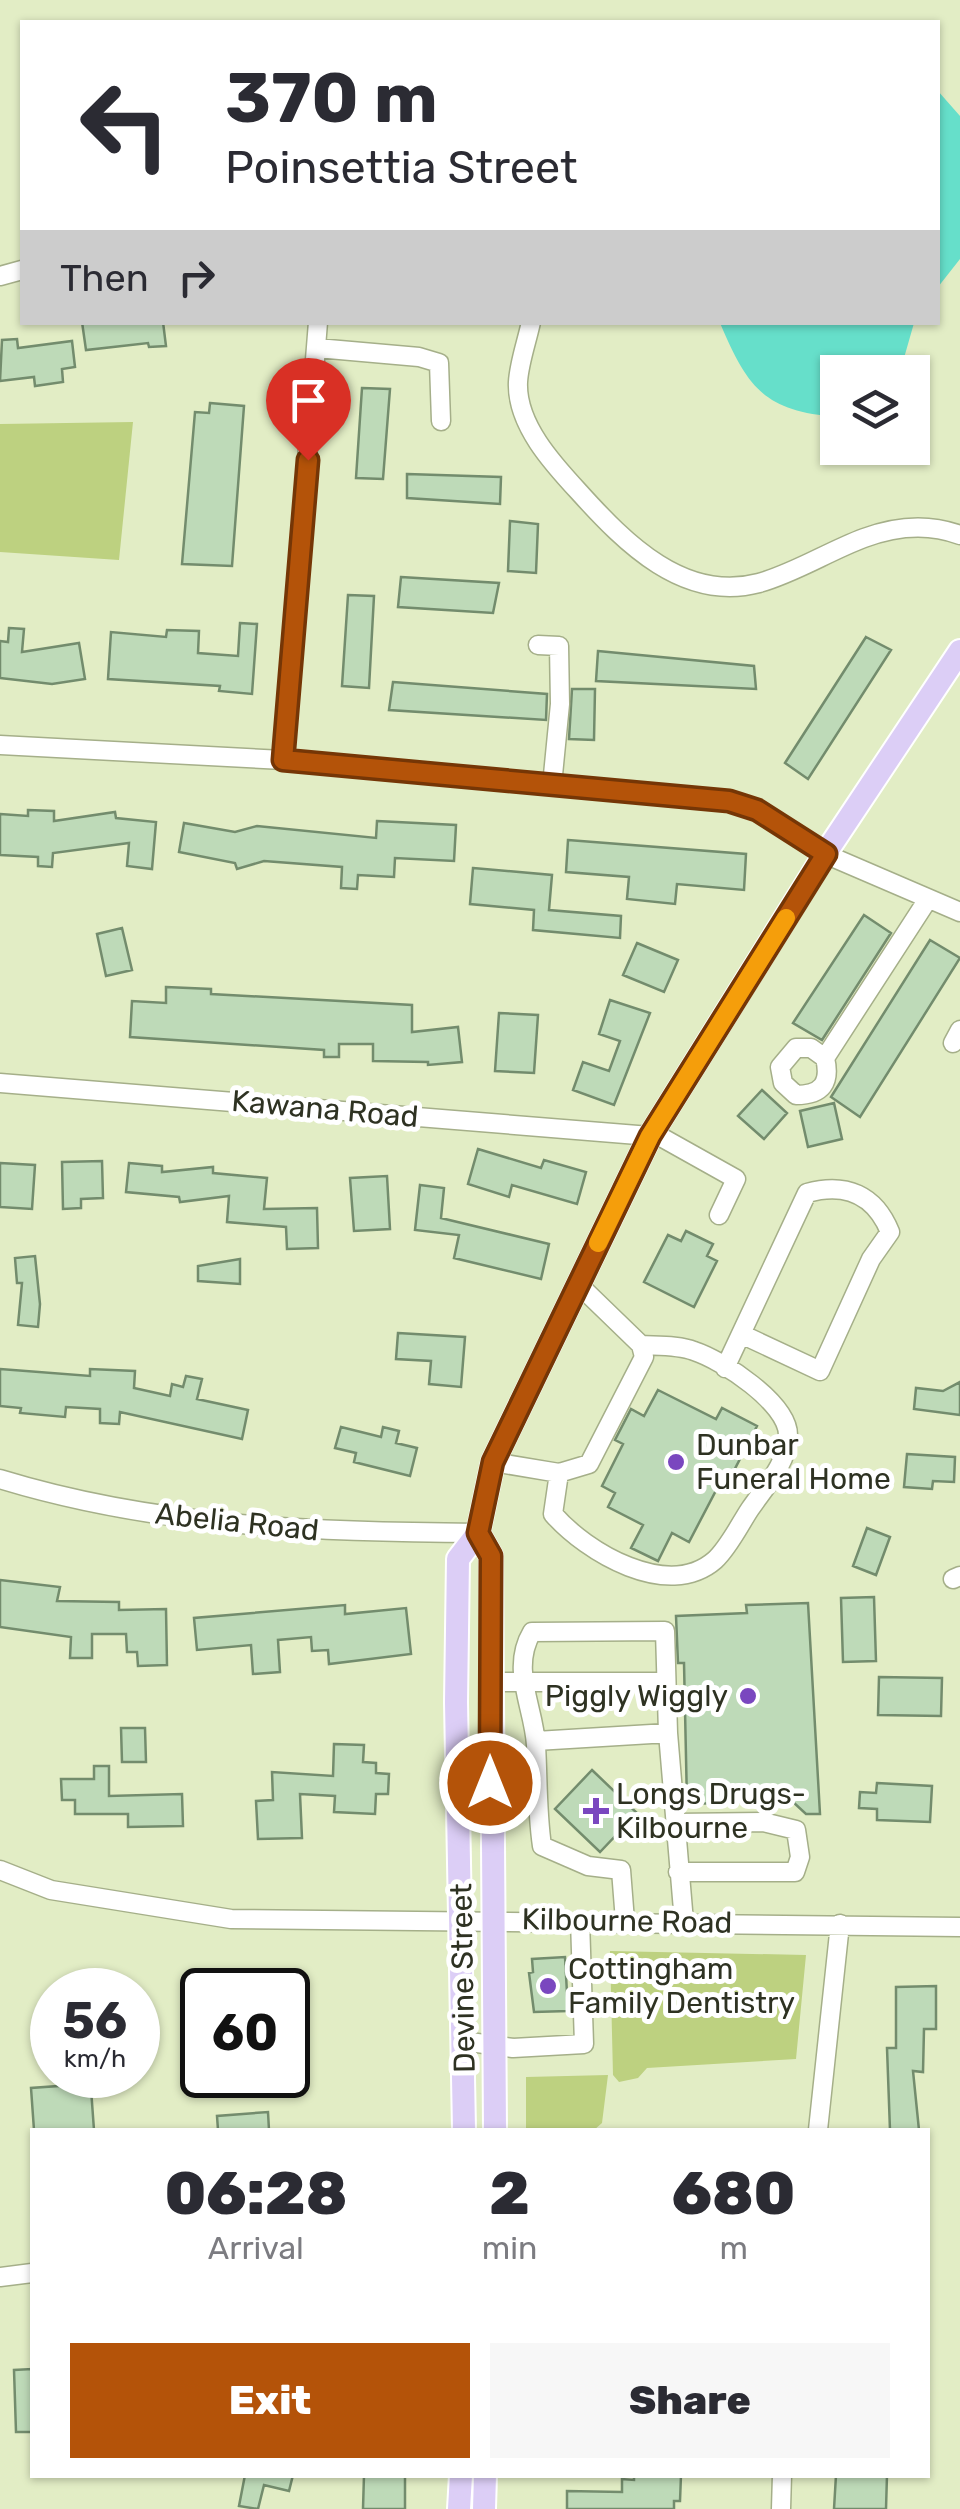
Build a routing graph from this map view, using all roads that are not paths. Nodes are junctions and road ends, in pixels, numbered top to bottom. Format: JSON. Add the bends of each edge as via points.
{"nodes":[{"id":1,"x":318,"y":325,"type":"edge"},
{"id":2,"x":530,"y":325,"type":"edge"},
{"id":3,"x":317,"y":348,"type":"junction"},
{"id":4,"x":441,"y":421,"type":"dead end"},
{"id":5,"x":960,"y":535,"type":"edge"},
{"id":6,"x":538,"y":645,"type":"dead end"},
{"id":7,"x":960,"y":651,"type":"edge"},
{"id":8,"x":0,"y":745,"type":"edge"},
{"id":9,"x":283,"y":760,"type":"junction"},
{"id":10,"x":552,"y":785,"type":"junction"},
{"id":11,"x":826,"y":854,"type":"junction"},
{"id":12,"x":928,"y":899,"type":"junction"},
{"id":13,"x":960,"y":912,"type":"edge"},
{"id":14,"x":825,"y":1058,"type":"dead end"},
{"id":15,"x":0,"y":1082,"type":"edge"},
{"id":16,"x":651,"y":1134,"type":"junction"},
{"id":17,"x":719,"y":1214,"type":"dead end"},
{"id":18,"x":578,"y":1284,"type":"junction"},
{"id":19,"x":741,"y":1334,"type":"junction"},
{"id":20,"x":641,"y":1344,"type":"junction"},
{"id":21,"x":725,"y":1368,"type":"junction"},
{"id":22,"x":493,"y":1462,"type":"junction"},
{"id":23,"x":559,"y":1473,"type":"junction"},
{"id":24,"x":0,"y":1479,"type":"edge"},
{"id":25,"x":478,"y":1533,"type":"junction"},
{"id":26,"x":456,"y":1679,"type":"junction"},
{"id":27,"x":489,"y":1682,"type":"junction"},
{"id":28,"x":665,"y":1682,"type":"junction"},
{"id":29,"x":523,"y":1683,"type":"junction"},
{"id":30,"x":668,"y":1733,"type":"junction"},
{"id":31,"x":536,"y":1741,"type":"junction"},
{"id":32,"x":536,"y":1782,"type":"junction"},
{"id":33,"x":490,"y":1783,"type":"junction"},
{"id":34,"x":676,"y":1823,"type":"junction"},
{"id":35,"x":0,"y":1870,"type":"edge"},
{"id":36,"x":678,"y":1872,"type":"junction"},
{"id":37,"x":463,"y":1920,"type":"junction"},
{"id":38,"x":492,"y":1920,"type":"junction"},
{"id":39,"x":580,"y":1920,"type":"junction"},
{"id":40,"x":625,"y":1921,"type":"junction"},
{"id":41,"x":684,"y":1922,"type":"junction"},
{"id":42,"x":840,"y":1924,"type":"junction"},
{"id":43,"x":960,"y":1926,"type":"edge"},
{"id":44,"x":464,"y":2041,"type":"junction"},
{"id":45,"x":494,"y":2046,"type":"junction"},
{"id":46,"x":464,"y":2128,"type":"edge"},
{"id":47,"x":494,"y":2128,"type":"edge"},
{"id":48,"x":818,"y":2128,"type":"edge"},
{"id":49,"x":30,"y":2273,"type":"edge"},
{"id":50,"x":0,"y":2277,"type":"edge"},
{"id":51,"x":460,"y":2478,"type":"edge"},
{"id":52,"x":486,"y":2478,"type":"edge"},
{"id":53,"x":782,"y":2478,"type":"edge"},
{"id":54,"x":459,"y":2509,"type":"edge"},
{"id":55,"x":484,"y":2509,"type":"edge"},
{"id":56,"x":782,"y":2509,"type":"edge"}],
"edges":[{"from":1,"to":3,"type":"street"},
{"from":2,"to":5,"type":"street","via":[[517,384],[527,426],[619,536],[672,573],[704,586],[757,584],[873,534],[905,527]]},
{"from":3,"to":4,"type":"street","via":[[439,363]]},
{"from":3,"to":9,"type":"street"},
{"from":6,"to":10,"type":"street","via":[[559,646]]},
{"from":7,"to":11,"type":"main road","name":"Devine Street"},
{"from":8,"to":9,"type":"street"},
{"from":9,"to":10,"type":"street"},
{"from":10,"to":11,"type":"street","via":[[729,801],[757,810]]},
{"from":11,"to":12,"type":"street"},
{"from":11,"to":16,"type":"main road","name":"Devine Street"},
{"from":12,"to":13,"type":"street"},
{"from":12,"to":14,"type":"street"},
{"from":15,"to":16,"type":"street","name":"Kawana Road"},
{"from":16,"to":17,"type":"street","via":[[736,1179]]},
{"from":16,"to":18,"type":"main road","name":"Devine Street"},
{"from":18,"to":20,"type":"street"},
{"from":18,"to":22,"type":"main road","name":"Devine Street"},
{"from":19,"to":19,"type":"street","via":[[807,1193],[828,1187],[861,1193],[882,1211],[890,1232],[820,1370]]},
{"from":19,"to":21,"type":"street"},
{"from":20,"to":21,"type":"street","via":[[694,1350]]},
{"from":20,"to":23,"type":"street","via":[[644,1357],[589,1464]]},
{"from":21,"to":23,"type":"street","via":[[781,1410],[788,1434],[782,1464],[715,1560],[660,1577],[571,1535],[553,1514]]},
{"from":22,"to":23,"type":"street"},
{"from":22,"to":25,"type":"main road","name":"Devine Street"},
{"from":24,"to":25,"type":"street","name":"Abelia Road","via":[[80,1503],[303,1532]]},
{"from":25,"to":26,"type":"main road","name":"Devine Street","via":[[458,1559]]},
{"from":25,"to":27,"type":"main road","name":"Devine Street","via":[[491,1556]]},
{"from":26,"to":27,"type":"main road"},
{"from":26,"to":37,"type":"main road","name":"Devine Street"},
{"from":27,"to":29,"type":"street"},
{"from":27,"to":33,"type":"main road","name":"Devine Street"},
{"from":28,"to":29,"type":"street"},
{"from":28,"to":29,"type":"street","via":[[666,1630],[532,1632],[524,1645]]},
{"from":28,"to":30,"type":"street"},
{"from":29,"to":31,"type":"street"},
{"from":30,"to":31,"type":"street"},
{"from":30,"to":34,"type":"street"},
{"from":31,"to":32,"type":"street"},
{"from":32,"to":33,"type":"street"},
{"from":32,"to":40,"type":"street","via":[[542,1846],[588,1866],[621,1870]]},
{"from":33,"to":38,"type":"main road","name":"Devine Street"},
{"from":34,"to":36,"type":"street"},
{"from":34,"to":36,"type":"street","via":[[763,1822],[796,1830],[800,1857],[795,1872]]},
{"from":35,"to":37,"type":"street","name":"Kilbourne Road","via":[[51,1890],[231,1919]]},
{"from":36,"to":41,"type":"street"},
{"from":37,"to":38,"type":"street","name":"Kilbourne Road"},
{"from":37,"to":44,"type":"main road","name":"Devine Street"},
{"from":38,"to":39,"type":"street","name":"Kilbourne Road"},
{"from":38,"to":45,"type":"main road","name":"Devine Street"},
{"from":39,"to":40,"type":"street","name":"Kilbourne Road"},
{"from":39,"to":45,"type":"street","via":[[584,2044]]},
{"from":40,"to":41,"type":"street","name":"Kilbourne Road"},
{"from":41,"to":42,"type":"street","name":"Kilbourne Road"},
{"from":42,"to":43,"type":"street","name":"Kilbourne Road"},
{"from":42,"to":48,"type":"street"},
{"from":44,"to":45,"type":"street"},
{"from":44,"to":46,"type":"main road","name":"Devine Street"},
{"from":45,"to":47,"type":"main road","name":"Devine Street"},
{"from":49,"to":50,"type":"street"},
{"from":51,"to":54,"type":"main road"},
{"from":52,"to":55,"type":"main road"},
{"from":53,"to":56,"type":"street"}]}
